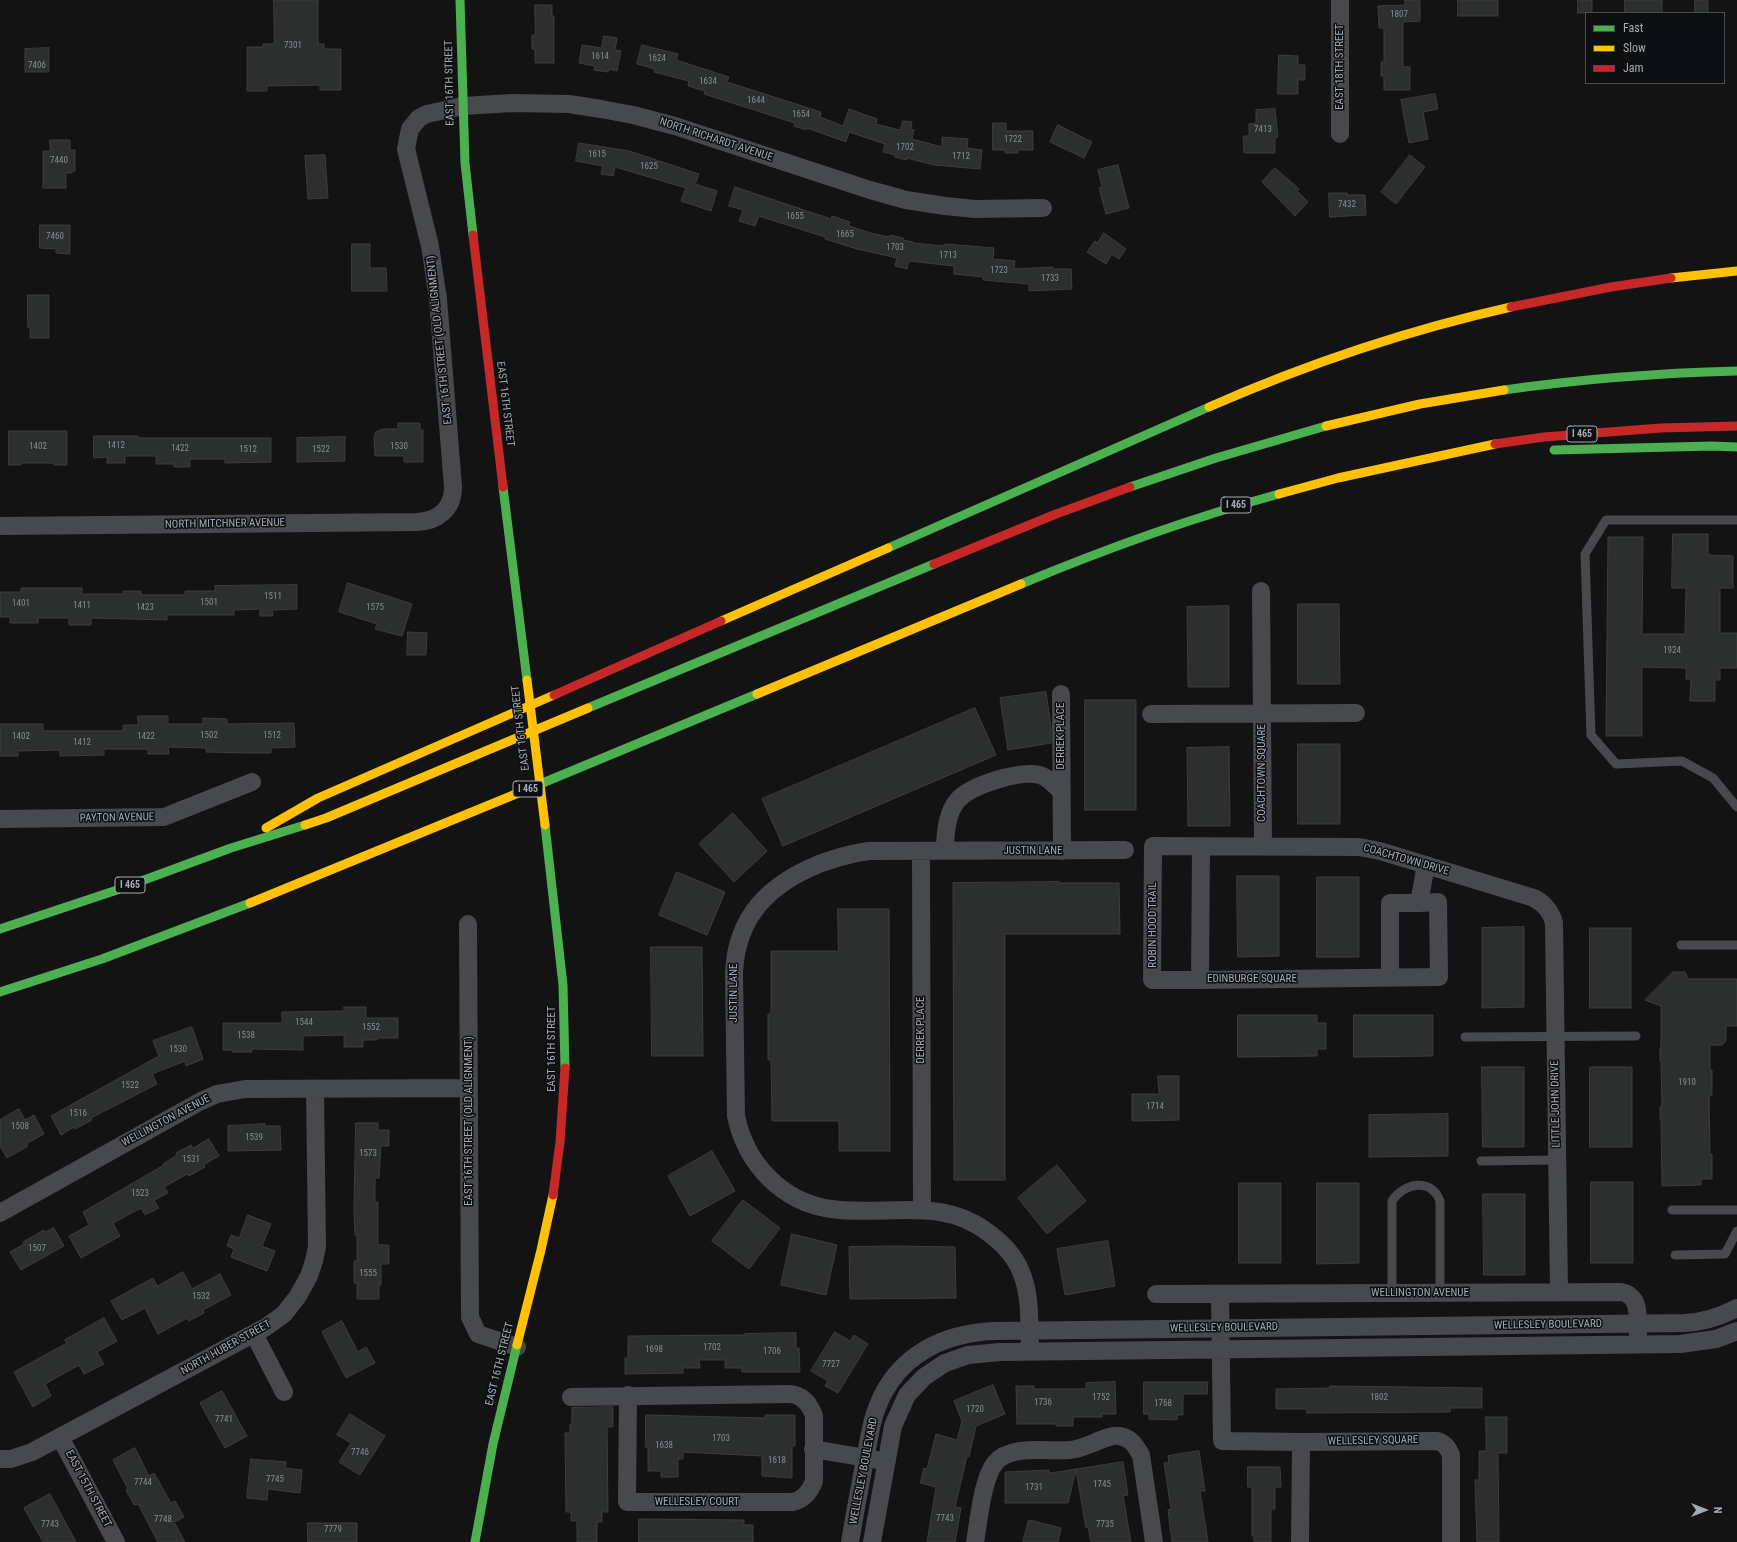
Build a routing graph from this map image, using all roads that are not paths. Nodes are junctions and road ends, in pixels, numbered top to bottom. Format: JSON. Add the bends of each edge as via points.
{"nodes":[{"id":1,"x":460,"y":0,"type":"edge"},
{"id":2,"x":1340,"y":0,"type":"edge"},
{"id":3,"x":463,"y":106,"type":"junction"},
{"id":4,"x":1340,"y":134,"type":"dead end"},
{"id":5,"x":406,"y":148,"type":"joint"},
{"id":6,"x":1043,"y":208,"type":"dead end"},
{"id":7,"x":1737,"y":271,"type":"edge"},
{"id":8,"x":1737,"y":371,"type":"edge"},
{"id":9,"x":1737,"y":426,"type":"edge"},
{"id":10,"x":1737,"y":447,"type":"edge"},
{"id":11,"x":1545,"y":450,"type":"dead end"},
{"id":12,"x":1490,"y":454,"type":"dead end"},
{"id":13,"x":1428,"y":459,"type":"junction"},
{"id":14,"x":447,"y":509,"type":"joint"},
{"id":15,"x":1737,"y":520,"type":"edge"},
{"id":16,"x":0,"y":526,"type":"edge"},
{"id":17,"x":1261,"y":591,"type":"dead end"},
{"id":18,"x":1061,"y":694,"type":"dead end"},
{"id":19,"x":1356,"y":713,"type":"dead end"},
{"id":20,"x":1151,"y":714,"type":"dead end"},
{"id":21,"x":1262,"y":714,"type":"junction"},
{"id":22,"x":252,"y":782,"type":"dead end"},
{"id":23,"x":1062,"y":792,"type":"junction"},
{"id":24,"x":1737,"y":807,"type":"edge"},
{"id":25,"x":0,"y":819,"type":"edge"},
{"id":26,"x":1153,"y":846,"type":"joint"},
{"id":27,"x":1201,"y":846,"type":"junction"},
{"id":28,"x":1263,"y":846,"type":"junction"},
{"id":29,"x":231,"y":848,"type":"junction"},
{"id":30,"x":1125,"y":850,"type":"dead end"},
{"id":31,"x":921,"y":851,"type":"junction"},
{"id":32,"x":944,"y":851,"type":"junction"},
{"id":33,"x":1062,"y":851,"type":"junction"},
{"id":34,"x":1426,"y":865,"type":"junction"},
{"id":35,"x":1419,"y":903,"type":"junction"},
{"id":36,"x":1552,"y":915,"type":"joint"},
{"id":37,"x":468,"y":924,"type":"dead end"},
{"id":38,"x":0,"y":929,"type":"edge"},
{"id":39,"x":1681,"y":945,"type":"dead end"},
{"id":40,"x":1737,"y":945,"type":"edge"},
{"id":41,"x":1390,"y":978,"type":"junction"},
{"id":42,"x":1200,"y":980,"type":"junction"},
{"id":43,"x":0,"y":992,"type":"edge"},
{"id":44,"x":1556,"y":1036,"type":"junction"},
{"id":45,"x":1636,"y":1036,"type":"dead end"},
{"id":46,"x":1465,"y":1037,"type":"dead end"},
{"id":47,"x":468,"y":1088,"type":"junction"},
{"id":48,"x":315,"y":1089,"type":"junction"},
{"id":49,"x":1557,"y":1160,"type":"junction"},
{"id":50,"x":1480,"y":1161,"type":"dead end"},
{"id":51,"x":922,"y":1209,"type":"junction"},
{"id":52,"x":1672,"y":1210,"type":"dead end"},
{"id":53,"x":1737,"y":1210,"type":"edge"},
{"id":54,"x":0,"y":1213,"type":"edge"},
{"id":55,"x":1737,"y":1231,"type":"edge"},
{"id":56,"x":1674,"y":1255,"type":"dead end"},
{"id":57,"x":1558,"y":1292,"type":"junction"},
{"id":58,"x":1392,"y":1293,"type":"junction"},
{"id":59,"x":1440,"y":1293,"type":"junction"},
{"id":60,"x":1156,"y":1294,"type":"dead end"},
{"id":61,"x":1220,"y":1294,"type":"junction"},
{"id":62,"x":1737,"y":1308,"type":"edge"},
{"id":63,"x":1637,"y":1324,"type":"junction"},
{"id":64,"x":1220,"y":1328,"type":"junction"},
{"id":65,"x":1030,"y":1331,"type":"junction"},
{"id":66,"x":1737,"y":1331,"type":"edge"},
{"id":67,"x":254,"y":1334,"type":"junction"},
{"id":68,"x":1638,"y":1345,"type":"junction"},
{"id":69,"x":517,"y":1347,"type":"junction"},
{"id":70,"x":1220,"y":1350,"type":"junction"},
{"id":71,"x":1030,"y":1352,"type":"junction"},
{"id":72,"x":284,"y":1392,"type":"dead end"},
{"id":73,"x":628,"y":1395,"type":"junction"},
{"id":74,"x":571,"y":1397,"type":"dead end"},
{"id":75,"x":60,"y":1437,"type":"junction"},
{"id":76,"x":1302,"y":1442,"type":"junction"},
{"id":77,"x":813,"y":1449,"type":"junction"},
{"id":78,"x":865,"y":1458,"type":"junction"},
{"id":79,"x":0,"y":1459,"type":"edge"},
{"id":80,"x":886,"y":1461,"type":"junction"},
{"id":81,"x":116,"y":1542,"type":"edge"},
{"id":82,"x":474,"y":1542,"type":"edge"},
{"id":83,"x":850,"y":1542,"type":"edge"},
{"id":84,"x":872,"y":1542,"type":"edge"},
{"id":85,"x":975,"y":1542,"type":"edge"},
{"id":86,"x":1154,"y":1542,"type":"edge"},
{"id":87,"x":1300,"y":1542,"type":"edge"},
{"id":88,"x":1451,"y":1542,"type":"edge"}],
"edges":[{"from":1,"to":3,"type":"main road","name":"EAST 16TH STREET"},
{"from":2,"to":4,"type":"street","name":"EAST 18TH STREET"},
{"from":3,"to":5,"type":"street","name":"NORTH RICHARDT AVENUE","via":[[419,118],[410,129]]},
{"from":3,"to":6,"type":"street","name":"NORTH RICHARDT AVENUE","via":[[512,103],[569,104],[633,114],[906,200],[975,209]]},
{"from":3,"to":69,"type":"main road","name":"EAST 16TH STREET","bridge":true,"via":[[465,163],[478,284],[563,985],[565,1028],[563,1107],[556,1171],[547,1227]]},
{"from":5,"to":14,"type":"street","name":"EAST 16TH STREET (OLD ALIGNMENT)","via":[[430,246],[438,299],[453,487]]},
{"from":7,"to":29,"type":"main road","via":[[1633,283],[1502,308],[1367,346],[1266,382],[318,798]]},
{"from":8,"to":29,"type":"main road","number":"I 465","via":[[1578,380],[1458,397],[1324,427],[1193,466],[1095,500],[967,551],[326,818]]},
{"from":9,"to":13,"type":"main road","number":"I 465","via":[[1661,428],[1544,437],[1504,442]]},
{"from":10,"to":11,"type":"main road"},
{"from":12,"to":13,"type":"main road"},
{"from":13,"to":43,"type":"main road","number":"I 465","via":[[1338,478],[1242,503],[1106,549],[269,896],[68,971]]},
{"from":14,"to":16,"type":"street","name":"NORTH MITCHNER AVENUE","via":[[433,519],[422,522]]},
{"from":15,"to":24,"type":"lane","via":[[1606,520],[1585,554],[1591,735],[1616,764],[1682,761],[1713,778]]},
{"from":17,"to":21,"type":"street"},
{"from":18,"to":23,"type":"street","name":"DERREK PLACE"},
{"from":19,"to":21,"type":"street"},
{"from":20,"to":21,"type":"street","name":"COACHTOWN SQUARE"},
{"from":21,"to":28,"type":"street","name":"COACHTOWN SQUARE"},
{"from":22,"to":25,"type":"street","name":"PAYTON AVENUE","via":[[164,817]]},
{"from":23,"to":32,"type":"street","via":[[1041,775],[1028,774],[1009,777],[970,791],[957,801],[950,817]]},
{"from":23,"to":33,"type":"street","name":"DERREK PLACE"},
{"from":26,"to":27,"type":"street","name":"COACHTOWN DRIVE"},
{"from":26,"to":42,"type":"street","name":"ROBIN HOOD TRAIL","via":[[1152,980]]},
{"from":27,"to":28,"type":"street","name":"COACHTOWN DRIVE"},
{"from":27,"to":42,"type":"street","name":"EDINBURGE SQUARE"},
{"from":28,"to":34,"type":"street","name":"COACHTOWN DRIVE","via":[[1359,847]]},
{"from":29,"to":38,"type":"main road","number":"I 465"},
{"from":30,"to":33,"type":"street","name":"JUSTIN LANE"},
{"from":31,"to":32,"type":"street","name":"JUSTIN LANE"},
{"from":31,"to":51,"type":"street","name":"DERREK PLACE"},
{"from":31,"to":51,"type":"street","name":"JUSTIN LANE","via":[[852,853],[801,871],[777,886],[755,908],[739,938],[734,982],[736,1116],[748,1151],[766,1176],[795,1198],[824,1208]]},
{"from":32,"to":33,"type":"street","name":"JUSTIN LANE"},
{"from":34,"to":35,"type":"street"},
{"from":34,"to":36,"type":"street","name":"COACHTOWN DRIVE","via":[[1534,898],[1545,905]]},
{"from":35,"to":41,"type":"street","name":"EDINBURGE SQUARE","via":[[1390,903]]},
{"from":35,"to":41,"type":"street","name":"EDINBURGE SQUARE","via":[[1438,902],[1439,977]]},
{"from":36,"to":44,"type":"street","name":"LITTLE JOHN DRIVE"},
{"from":37,"to":47,"type":"street","name":"EAST 16TH STREET (OLD ALIGNMENT)"},
{"from":39,"to":40,"type":"lane"},
{"from":41,"to":42,"type":"street","name":"EDINBURGE SQUARE"},
{"from":44,"to":45,"type":"lane"},
{"from":44,"to":46,"type":"lane"},
{"from":44,"to":49,"type":"street","name":"LITTLE JOHN DRIVE"},
{"from":47,"to":48,"type":"street","name":"WELLINGTON AVENUE"},
{"from":47,"to":69,"type":"street","name":"EAST 16TH STREET (OLD ALIGNMENT)","via":[[470,1317],[478,1334]]},
{"from":48,"to":54,"type":"street","name":"WELLINGTON AVENUE","via":[[245,1089],[209,1097]]},
{"from":48,"to":67,"type":"street","name":"NORTH HUBER STREET","via":[[317,1247],[314,1261],[306,1283],[289,1308]]},
{"from":49,"to":50,"type":"lane"},
{"from":49,"to":57,"type":"street","name":"LITTLE JOHN DRIVE"},
{"from":51,"to":65,"type":"street","name":"JUSTIN LANE","via":[[948,1213],[974,1223],[1005,1247],[1019,1267],[1023,1278],[1028,1300]]},
{"from":52,"to":53,"type":"lane"},
{"from":55,"to":56,"type":"lane","via":[[1725,1254]]},
{"from":57,"to":59,"type":"street","name":"WELLINGTON AVENUE"},
{"from":57,"to":63,"type":"street","name":"WELLINGTON AVENUE","via":[[1627,1293],[1634,1299]]},
{"from":58,"to":59,"type":"street","name":"WELLINGTON AVENUE"},
{"from":58,"to":59,"type":"lane","via":[[1392,1201],[1397,1193],[1411,1186],[1430,1188],[1437,1193],[1440,1201]]},
{"from":58,"to":61,"type":"street","name":"WELLINGTON AVENUE"},
{"from":60,"to":61,"type":"street","name":"WELLINGTON AVENUE"},
{"from":61,"to":64,"type":"street"},
{"from":62,"to":63,"type":"street","name":"WELLESLEY BOULEVARD","via":[[1698,1322]]},
{"from":63,"to":64,"type":"street","name":"WELLESLEY BOULEVARD"},
{"from":63,"to":68,"type":"street","name":"WELLINGTON AVENUE"},
{"from":64,"to":65,"type":"street","name":"WELLESLEY BOULEVARD"},
{"from":64,"to":70,"type":"street"},
{"from":65,"to":71,"type":"street","name":"JUSTIN LANE"},
{"from":65,"to":78,"type":"street","name":"WELLESLEY BOULEVARD","via":[[970,1333],[939,1342],[922,1352],[904,1366],[882,1395],[874,1416]]},
{"from":66,"to":68,"type":"street","name":"WELLESLEY BOULEVARD","via":[[1691,1344]]},
{"from":67,"to":72,"type":"street"},
{"from":67,"to":75,"type":"street","name":"NORTH HUBER STREET"},
{"from":68,"to":70,"type":"street","name":"WELLESLEY BOULEVARD"},
{"from":69,"to":82,"type":"main road","name":"EAST 16TH STREET","via":[[488,1463]]},
{"from":70,"to":71,"type":"street","name":"WELLESLEY BOULEVARD"},
{"from":70,"to":76,"type":"street","via":[[1222,1441]]},
{"from":71,"to":80,"type":"street","name":"WELLESLEY BOULEVARD","via":[[968,1355],[944,1364],[924,1377],[907,1395],[897,1415]]},
{"from":73,"to":74,"type":"street"},
{"from":73,"to":77,"type":"street","via":[[793,1394],[804,1399],[814,1416]]},
{"from":73,"to":77,"type":"street","name":"WELLESLEY COURT","via":[[627,1502],[797,1502],[812,1489]]},
{"from":75,"to":79,"type":"street","name":"NORTH HUBER STREET","via":[[21,1456]]},
{"from":75,"to":81,"type":"street","name":"EAST 15TH STREET"},
{"from":76,"to":87,"type":"street"},
{"from":76,"to":88,"type":"street","name":"WELLESLEY SQUARE","via":[[1442,1442],[1451,1455]]},
{"from":77,"to":78,"type":"street"},
{"from":78,"to":80,"type":"street"},
{"from":78,"to":83,"type":"street","name":"WELLESLEY BOULEVARD"},
{"from":80,"to":84,"type":"street","name":"WELLESLEY BOULEVARD"},
{"from":85,"to":86,"type":"street","via":[[986,1480],[997,1461],[1013,1452],[1073,1450],[1117,1436],[1128,1438],[1141,1455]]}]}
